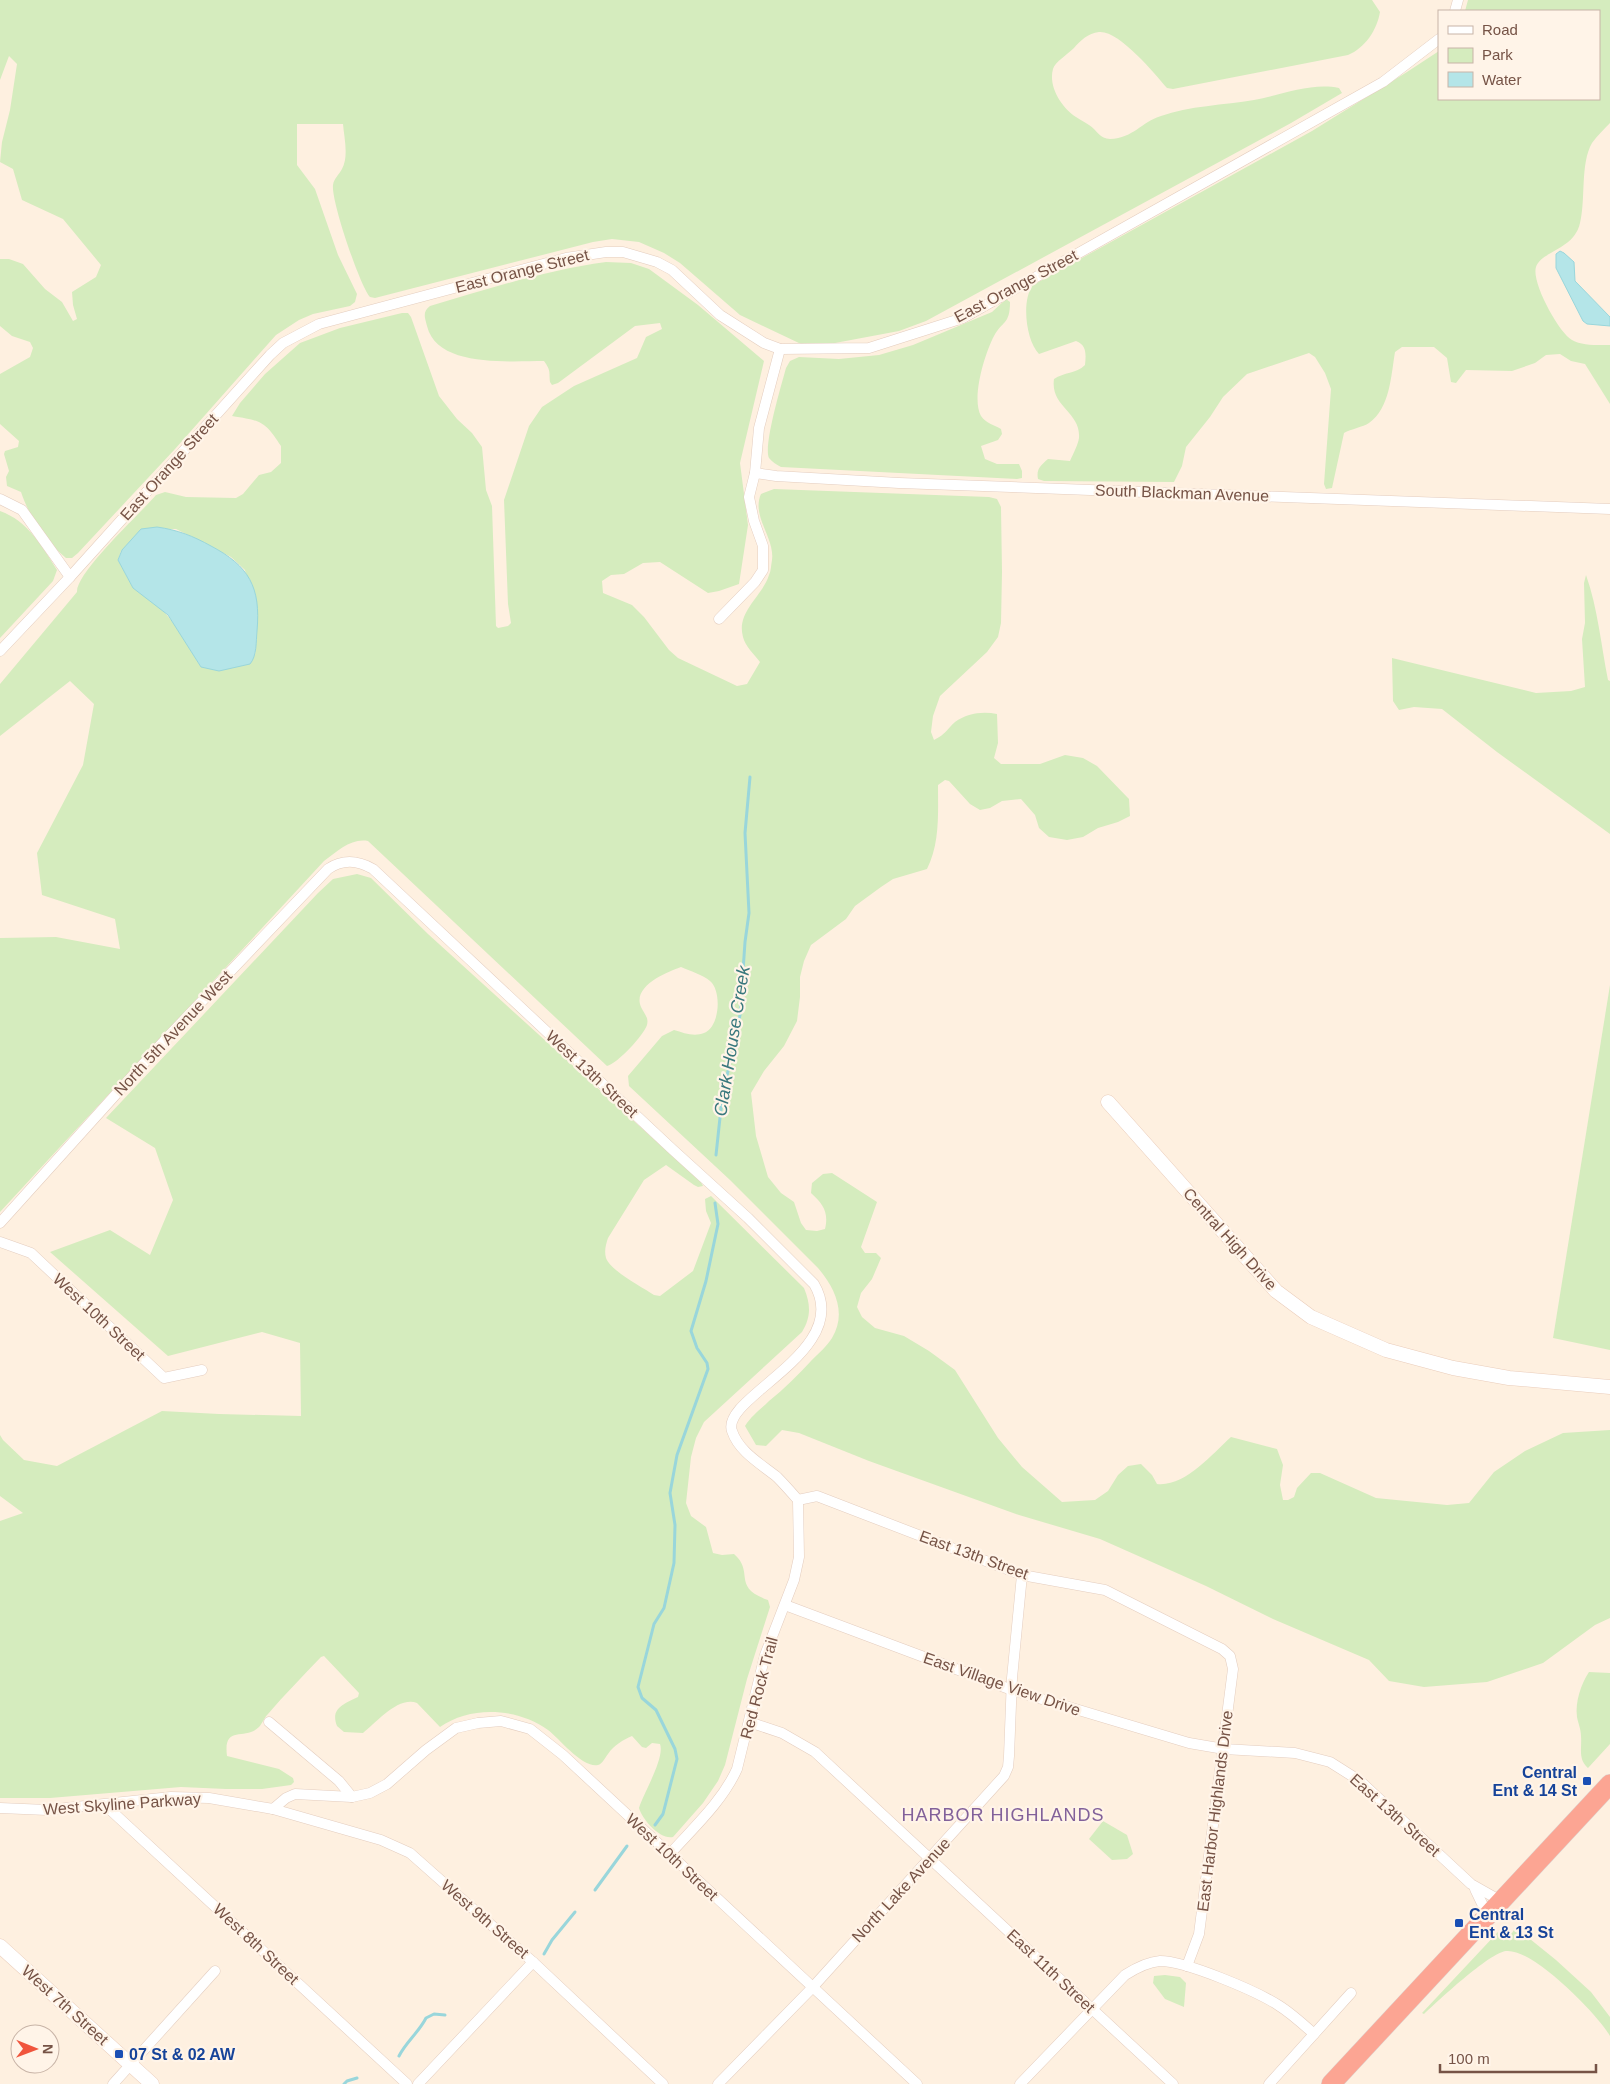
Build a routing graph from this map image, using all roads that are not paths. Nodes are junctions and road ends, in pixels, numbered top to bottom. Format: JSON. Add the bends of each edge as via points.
{"nodes":[{"id":1,"x":1438,"y":40,"type":"edge"},
{"id":2,"x":780,"y":349,"type":"junction"},
{"id":3,"x":754,"y":473,"type":"junction"},
{"id":4,"x":0,"y":499,"type":"edge"},
{"id":5,"x":1610,"y":509,"type":"edge"},
{"id":6,"x":70,"y":577,"type":"junction"},
{"id":7,"x":719,"y":619,"type":"dead end"},
{"id":8,"x":0,"y":652,"type":"edge"},
{"id":9,"x":356,"y":862,"type":"joint"},
{"id":10,"x":1108,"y":1102,"type":"dead end"},
{"id":11,"x":0,"y":1223,"type":"edge"},
{"id":12,"x":0,"y":1242,"type":"edge"},
{"id":13,"x":202,"y":1370,"type":"dead end"},
{"id":14,"x":1610,"y":1387,"type":"edge"},
{"id":15,"x":798,"y":1500,"type":"junction"},
{"id":16,"x":1022,"y":1575,"type":"junction"},
{"id":17,"x":785,"y":1605,"type":"junction"},
{"id":18,"x":1230,"y":1656,"type":"joint"},
{"id":19,"x":1012,"y":1690,"type":"junction"},
{"id":20,"x":269,"y":1722,"type":"dead end"},
{"id":21,"x":749,"y":1722,"type":"junction"},
{"id":22,"x":1224,"y":1749,"type":"junction"},
{"id":23,"x":1610,"y":1784,"type":"edge"},
{"id":24,"x":352,"y":1796,"type":"junction"},
{"id":25,"x":105,"y":1805,"type":"junction"},
{"id":26,"x":0,"y":1808,"type":"edge"},
{"id":27,"x":273,"y":1809,"type":"junction"},
{"id":28,"x":669,"y":1855,"type":"junction"},
{"id":29,"x":929,"y":1859,"type":"junction"},
{"id":30,"x":1471,"y":1884,"type":"junction"},
{"id":31,"x":1501,"y":1901,"type":"junction"},
{"id":32,"x":1488,"y":1916,"type":"junction"},
{"id":33,"x":0,"y":1946,"type":"edge"},
{"id":34,"x":533,"y":1962,"type":"junction"},
{"id":35,"x":1188,"y":1966,"type":"junction"},
{"id":36,"x":215,"y":1971,"type":"dead end"},
{"id":37,"x":812,"y":1988,"type":"junction"},
{"id":38,"x":1352,"y":1993,"type":"dead end"},
{"id":39,"x":1092,"y":2009,"type":"junction"},
{"id":40,"x":1314,"y":2034,"type":"junction"},
{"id":41,"x":131,"y":2065,"type":"junction"},
{"id":42,"x":113,"y":2084,"type":"edge"},
{"id":43,"x":152,"y":2084,"type":"edge"},
{"id":44,"x":407,"y":2084,"type":"edge"},
{"id":45,"x":418,"y":2084,"type":"edge"},
{"id":46,"x":663,"y":2084,"type":"edge"},
{"id":47,"x":718,"y":2084,"type":"edge"},
{"id":48,"x":917,"y":2084,"type":"edge"},
{"id":49,"x":1020,"y":2084,"type":"edge"},
{"id":50,"x":1173,"y":2084,"type":"edge"},
{"id":51,"x":1269,"y":2084,"type":"edge"},
{"id":52,"x":1331,"y":2084,"type":"edge"}],
"edges":[{"from":1,"to":2,"type":"street","name":"East Orange Street","via":[[1383,82],[963,318],[868,348]]},
{"from":2,"to":3,"type":"street","via":[[759,428]]},
{"from":2,"to":6,"type":"street","name":"East Orange Street","via":[[764,343],[720,315],[672,270],[623,252],[566,258],[319,324],[283,342],[270,355]]},
{"from":3,"to":5,"type":"street","name":"South Blackman Avenue","via":[[899,483]]},
{"from":3,"to":7,"type":"street","via":[[749,497],[763,546],[762,570],[755,582]]},
{"from":4,"to":6,"type":"street","via":[[22,510]]},
{"from":6,"to":8,"type":"street","name":"East Orange Street"},
{"from":9,"to":11,"type":"street","name":"North 5th Avenue West","via":[[342,862],[328,869],[164,1041]]},
{"from":9,"to":15,"type":"street","name":"West 13th Street","via":[[373,869],[748,1218],[806,1274],[821,1295],[822,1313],[814,1337],[743,1406],[732,1421],[731,1429],[739,1446],[779,1479]]},
{"from":10,"to":14,"type":"street","name":"Central High Drive","via":[[1276,1291],[1311,1317],[1386,1350],[1453,1368],[1509,1378]]},
{"from":12,"to":13,"type":"street","name":"West 10th Street","via":[[31,1253],[164,1378]]},
{"from":15,"to":16,"type":"street","name":"East 13th Street","via":[[817,1496]]},
{"from":15,"to":17,"type":"street","name":"Red Rock Trail","via":[[799,1557]]},
{"from":16,"to":18,"type":"street","name":"East 13th Street","via":[[1105,1590]]},
{"from":16,"to":19,"type":"street","name":"North Lake Avenue"},
{"from":17,"to":19,"type":"street","name":"East Village View Drive"},
{"from":17,"to":21,"type":"street","name":"Red Rock Trail","via":[[765,1655]]},
{"from":18,"to":22,"type":"street","name":"East Harbor Highlands Drive","via":[[1234,1669]]},
{"from":19,"to":22,"type":"street","name":"East Village View Drive","via":[[1189,1743]]},
{"from":19,"to":29,"type":"street","name":"North Lake Avenue","via":[[1008,1767],[1004,1776]]},
{"from":20,"to":24,"type":"street","via":[[339,1781]]},
{"from":21,"to":28,"type":"street","name":"Red Rock Trail","via":[[730,1785]]},
{"from":21,"to":29,"type":"street","name":"East 11th Street","via":[[782,1733],[815,1752]]},
{"from":22,"to":30,"type":"street","name":"East 13th Street","via":[[1304,1754],[1341,1768],[1360,1781]]},
{"from":22,"to":35,"type":"street","name":"East Harbor Highlands Drive","via":[[1199,1934]]},
{"from":23,"to":31,"type":"highway"},
{"from":24,"to":27,"type":"street","via":[[295,1794]]},
{"from":24,"to":28,"type":"street","name":"West 10th Street","via":[[370,1793],[387,1784],[456,1728],[500,1721],[530,1729],[563,1755]]},
{"from":25,"to":26,"type":"street","name":"West Skyline Parkway","via":[[47,1810]]},
{"from":25,"to":27,"type":"street","name":"West Skyline Parkway","via":[[180,1797],[233,1801]]},
{"from":25,"to":44,"type":"street","name":"West 8th Street"},
{"from":27,"to":34,"type":"street","name":"West 9th Street","via":[[381,1840],[410,1853]]},
{"from":28,"to":37,"type":"street","name":"West 10th Street"},
{"from":29,"to":37,"type":"street","name":"North Lake Avenue"},
{"from":29,"to":39,"type":"street","name":"East 11th Street"},
{"from":30,"to":31,"type":"street","name":"East 13th Street"},
{"from":30,"to":32,"type":"street","name":"East 13th Street"},
{"from":31,"to":32,"type":"highway"},
{"from":32,"to":52,"type":"highway"},
{"from":33,"to":41,"type":"street","name":"West 7th Street"},
{"from":34,"to":45,"type":"street"},
{"from":34,"to":46,"type":"street","name":"West 9th Street"},
{"from":35,"to":39,"type":"street","via":[[1159,1961],[1147,1963],[1128,1972]]},
{"from":35,"to":40,"type":"street","via":[[1268,1999]]},
{"from":36,"to":41,"type":"street"},
{"from":37,"to":47,"type":"street","name":"North Lake Avenue"},
{"from":37,"to":48,"type":"street","name":"West 10th Street"},
{"from":38,"to":40,"type":"street"},
{"from":39,"to":49,"type":"street"},
{"from":39,"to":50,"type":"street","name":"East 11th Street"},
{"from":40,"to":51,"type":"street"},
{"from":41,"to":42,"type":"street"},
{"from":41,"to":43,"type":"street","name":"West 7th Street"}]}
